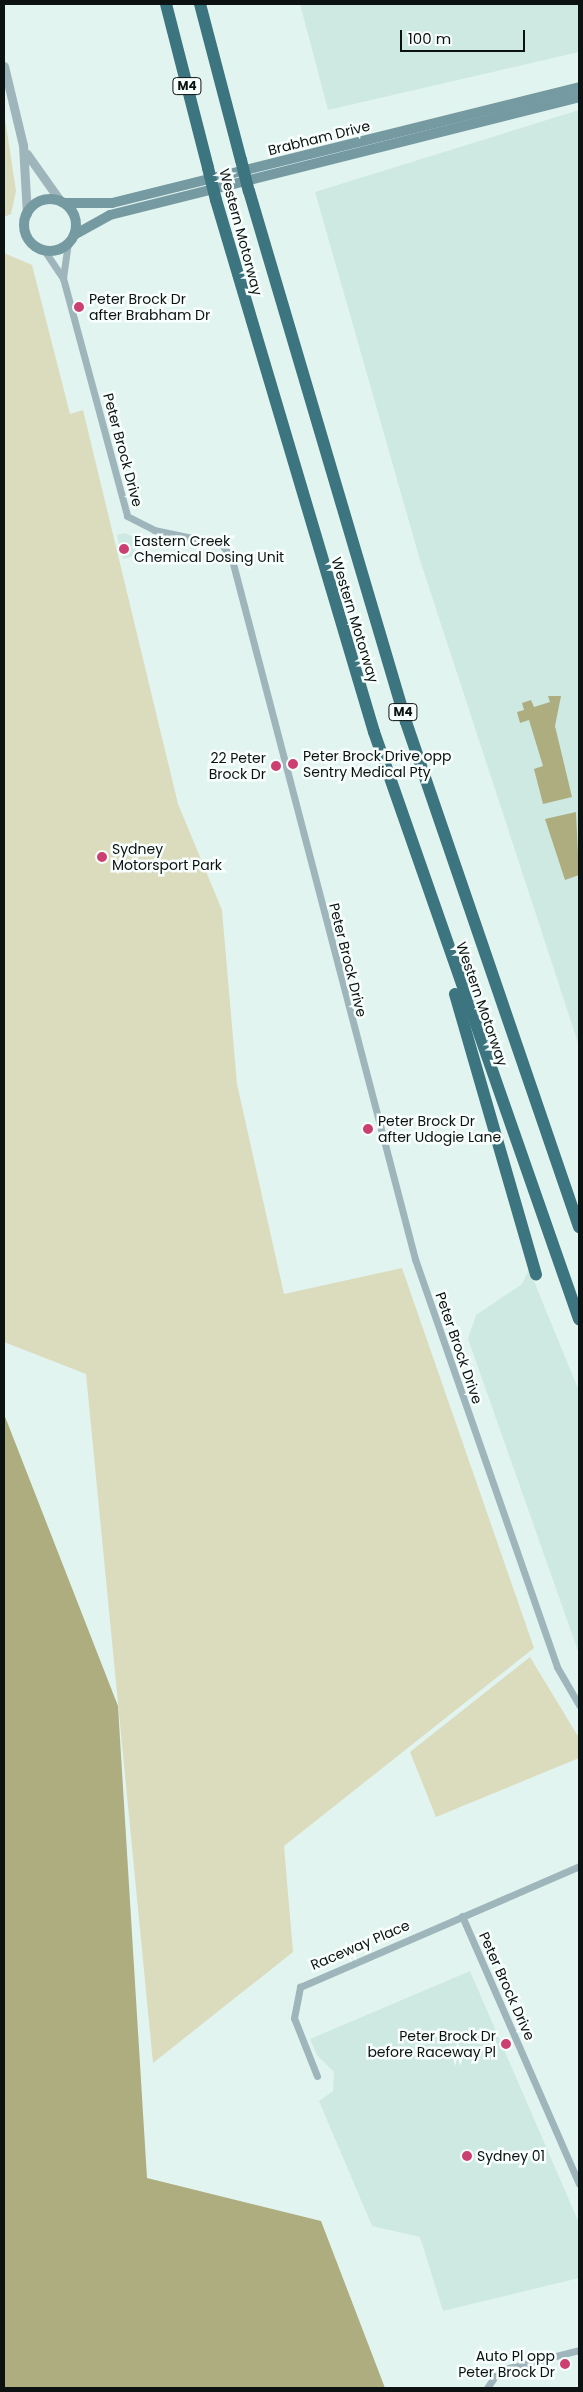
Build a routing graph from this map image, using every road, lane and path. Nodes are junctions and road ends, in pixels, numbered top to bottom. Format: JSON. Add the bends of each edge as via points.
{"nodes":[{"id":1,"x":166,"y":4,"type":"edge"},
{"id":2,"x":200,"y":4,"type":"edge"},
{"id":3,"x":4,"y":66,"type":"edge"},
{"id":4,"x":579,"y":87,"type":"edge"},
{"id":5,"x":579,"y":97,"type":"edge"},
{"id":6,"x":22,"y":145,"type":"junction"},
{"id":7,"x":63,"y":202,"type":"junction"},
{"id":8,"x":27,"y":214,"type":"junction"},
{"id":9,"x":74,"y":235,"type":"junction"},
{"id":10,"x":68,"y":244,"type":"junction"},
{"id":11,"x":44,"y":250,"type":"junction"},
{"id":12,"x":62,"y":278,"type":"junction"},
{"id":13,"x":442,"y":934,"type":"junction"},
{"id":14,"x":579,"y":1227,"type":"edge"},
{"id":15,"x":536,"y":1275,"type":"dead end"},
{"id":16,"x":579,"y":1319,"type":"edge"},
{"id":17,"x":579,"y":1705,"type":"edge"},
{"id":18,"x":579,"y":1866,"type":"edge"},
{"id":19,"x":462,"y":1916,"type":"junction"},
{"id":20,"x":317,"y":2076,"type":"dead end"},
{"id":21,"x":579,"y":2184,"type":"edge"},
{"id":22,"x":579,"y":2350,"type":"edge"},
{"id":23,"x":487,"y":2388,"type":"edge"}],
"edges":[{"from":1,"to":13,"type":"highway","name":"Western Motorway","number":"M4","bridge":true,"via":[[216,200],[322,565]]},
{"from":2,"to":14,"type":"highway","name":"Western Motorway","number":"M4","bridge":true,"via":[[240,160],[401,704]]},
{"from":3,"to":6,"type":"street"},
{"from":4,"to":7,"type":"main road","name":"Brabham Drive","via":[[112,204]]},
{"from":5,"to":9,"type":"main road","name":"Brabham Drive","via":[[115,214]]},
{"from":6,"to":7,"type":"street","via":[[41,179]]},
{"from":6,"to":8,"type":"street"},
{"from":7,"to":8,"type":"main road","via":[[42,201]]},
{"from":7,"to":9,"type":"main road","via":[[76,220]]},
{"from":8,"to":11,"type":"main road","via":[[28,236]]},
{"from":9,"to":10,"type":"main road"},
{"from":10,"to":11,"type":"main road"},
{"from":10,"to":12,"type":"street","name":"Peter Brock Drive"},
{"from":11,"to":12,"type":"street","name":"Peter Brock Drive"},
{"from":12,"to":17,"type":"street","name":"Peter Brock Drive","via":[[128,516],[154,530],[221,544],[231,556],[415,1259],[557,1667]]},
{"from":13,"to":15,"type":"highway","via":[[461,1018]]},
{"from":13,"to":16,"type":"highway","name":"Western Motorway","number":"M4"},
{"from":18,"to":19,"type":"street"},
{"from":19,"to":20,"type":"street","name":"Raceway Place","via":[[300,1987],[294,2018]]},
{"from":19,"to":21,"type":"street","name":"Peter Brock Drive"},
{"from":22,"to":23,"type":"street","via":[[509,2368],[495,2376]]}]}
